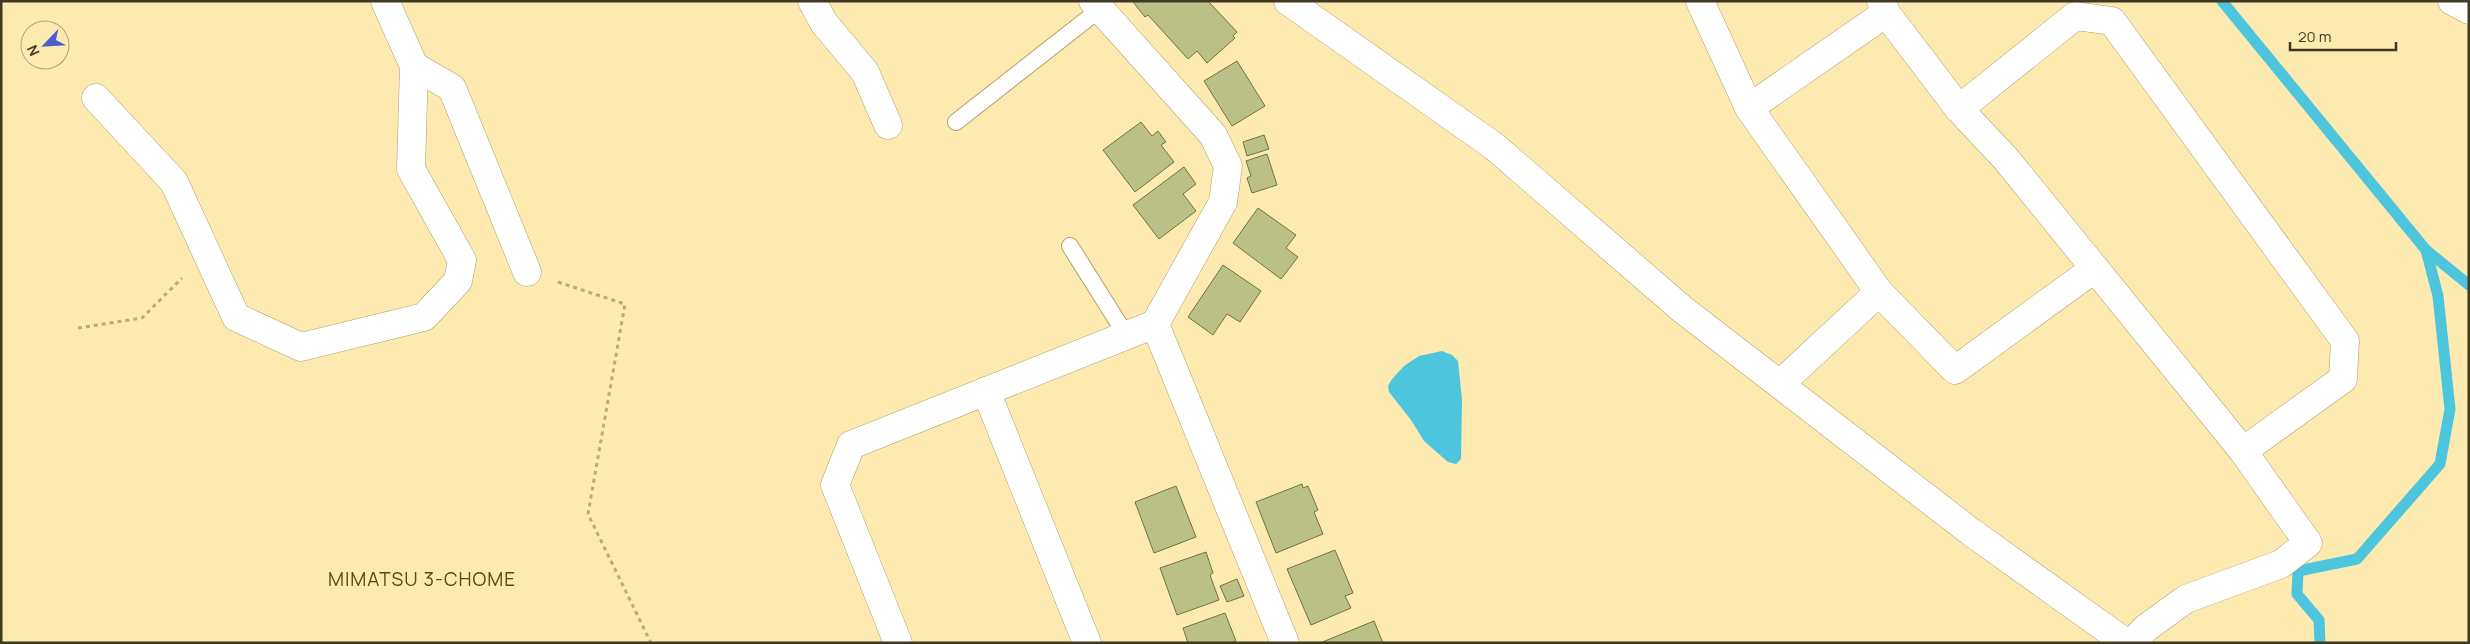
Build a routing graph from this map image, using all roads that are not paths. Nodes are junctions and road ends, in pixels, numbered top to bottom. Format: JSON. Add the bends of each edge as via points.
{"nodes":[{"id":1,"x":385,"y":1,"type":"edge"},
{"id":2,"x":812,"y":1,"type":"edge"},
{"id":3,"x":1288,"y":1,"type":"edge"},
{"id":4,"x":1700,"y":1,"type":"edge"},
{"id":5,"x":2098,"y":1,"type":"edge"},
{"id":6,"x":2452,"y":1,"type":"edge"},
{"id":7,"x":1096,"y":5,"type":"edge"},
{"id":8,"x":1883,"y":7,"type":"edge"},
{"id":9,"x":2469,"y":10,"type":"edge"},
{"id":10,"x":2075,"y":16,"type":"junction"},
{"id":11,"x":414,"y":66,"type":"junction"},
{"id":12,"x":96,"y":98,"type":"dead end"},
{"id":13,"x":1750,"y":108,"type":"junction"},
{"id":14,"x":1959,"y":109,"type":"junction"},
{"id":15,"x":956,"y":122,"type":"dead end"},
{"id":16,"x":888,"y":124,"type":"dead end"},
{"id":17,"x":1070,"y":246,"type":"dead end"},
{"id":18,"x":2094,"y":269,"type":"junction"},
{"id":19,"x":527,"y":272,"type":"road end"},
{"id":20,"x":1879,"y":292,"type":"junction"},
{"id":21,"x":1155,"y":324,"type":"junction"},
{"id":22,"x":1126,"y":335,"type":"junction"},
{"id":23,"x":1780,"y":384,"type":"junction"},
{"id":24,"x":986,"y":391,"type":"junction"},
{"id":25,"x":2243,"y":451,"type":"junction"},
{"id":26,"x":898,"y":643,"type":"edge"},
{"id":27,"x":1088,"y":643,"type":"edge"},
{"id":28,"x":1285,"y":643,"type":"edge"},
{"id":29,"x":2126,"y":643,"type":"edge"},
{"id":30,"x":2132,"y":643,"type":"edge"}],
"edges":[{"from":1,"to":11,"type":"street"},
{"from":2,"to":16,"type":"street","via":[[824,23],[865,72]]},
{"from":3,"to":23,"type":"street","via":[[1495,147],[1682,308]]},
{"from":4,"to":13,"type":"street"},
{"from":5,"to":10,"type":"street"},
{"from":6,"to":9,"type":"street"},
{"from":7,"to":15,"type":"lane"},
{"from":7,"to":21,"type":"street","via":[[1213,135],[1228,166],[1223,202]]},
{"from":8,"to":13,"type":"street"},
{"from":8,"to":14,"type":"street"},
{"from":10,"to":14,"type":"street"},
{"from":10,"to":25,"type":"street","via":[[2112,21],[2345,341],[2343,379]]},
{"from":11,"to":12,"type":"street","via":[[411,169],[462,260],[458,281],[424,317],[301,347],[236,316],[174,182]]},
{"from":11,"to":19,"type":"street","via":[[452,88]]},
{"from":13,"to":20,"type":"street"},
{"from":14,"to":18,"type":"street","via":[[2006,159]]},
{"from":17,"to":22,"type":"lane"},
{"from":18,"to":20,"type":"street","via":[[1955,370]]},
{"from":18,"to":25,"type":"street"},
{"from":20,"to":23,"type":"street"},
{"from":21,"to":22,"type":"street"},
{"from":21,"to":28,"type":"street"},
{"from":22,"to":24,"type":"street"},
{"from":23,"to":29,"type":"street","via":[[1971,532]]},
{"from":24,"to":26,"type":"street","via":[[851,445],[835,485]]},
{"from":24,"to":27,"type":"street"},
{"from":25,"to":30,"type":"street","via":[[2308,543],[2282,564],[2186,600],[2146,628]]}]}
